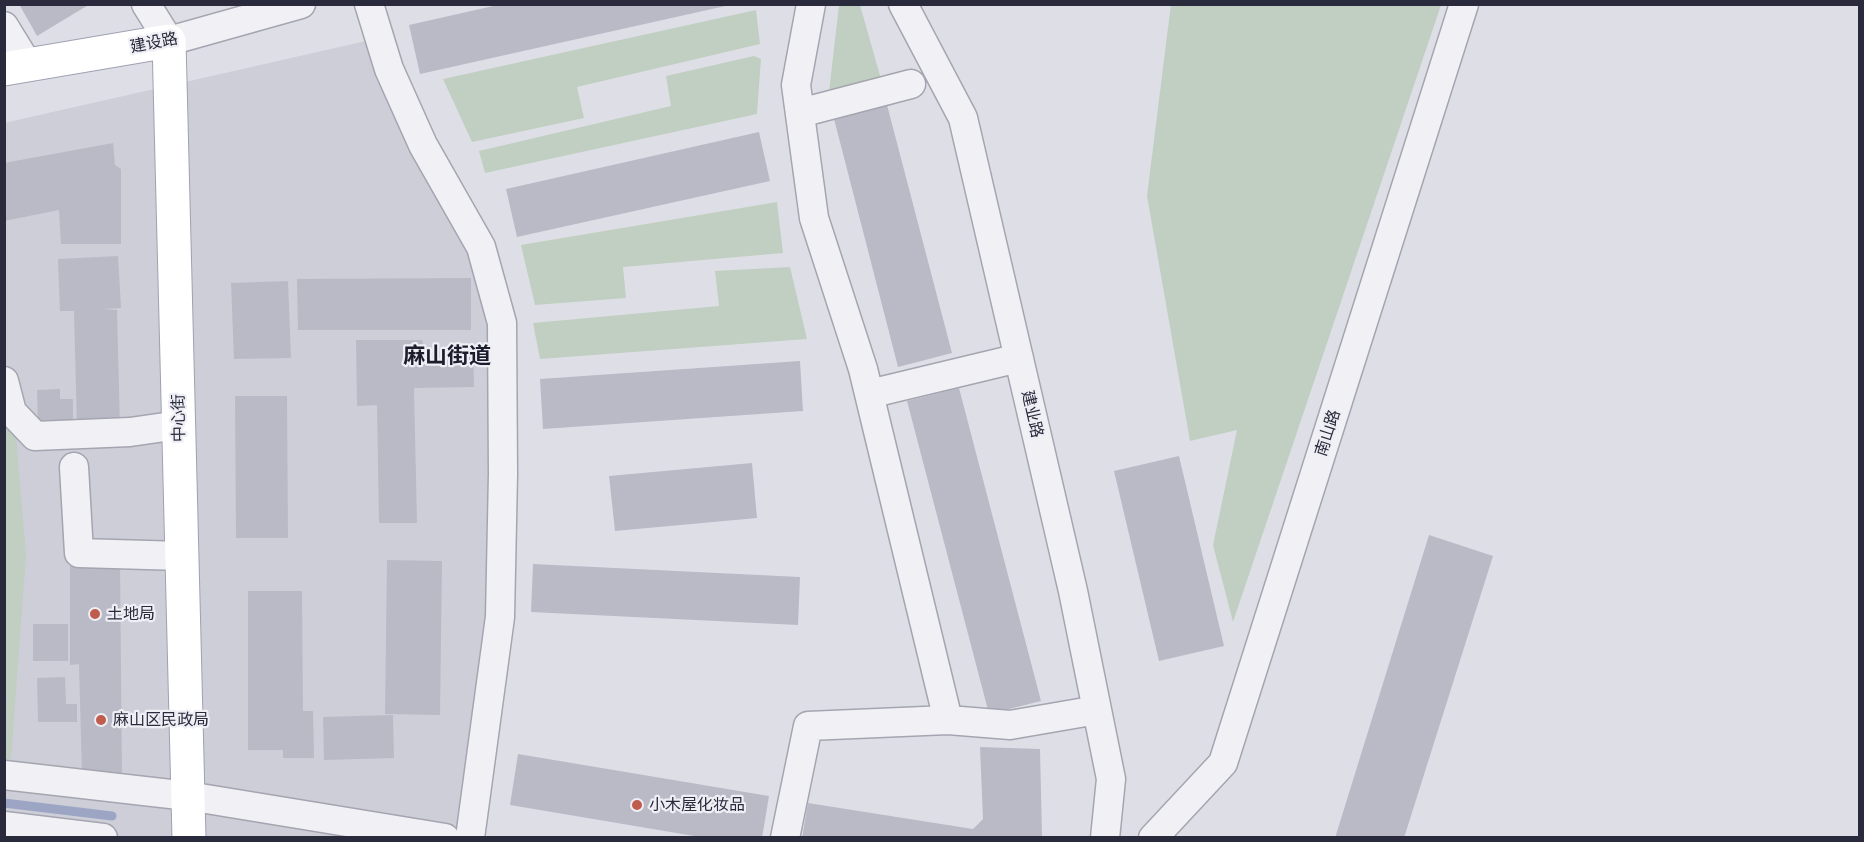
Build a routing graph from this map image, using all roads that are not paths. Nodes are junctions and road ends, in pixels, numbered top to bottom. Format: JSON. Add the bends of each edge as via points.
{"nodes":[{"id":1,"x":146,"y":4,"type":"edge"},
{"id":2,"x":301,"y":4,"type":"edge"},
{"id":3,"x":369,"y":4,"type":"edge"},
{"id":4,"x":811,"y":4,"type":"edge"},
{"id":5,"x":903,"y":4,"type":"edge"},
{"id":6,"x":1464,"y":4,"type":"edge"},
{"id":7,"x":4,"y":26,"type":"edge"},
{"id":8,"x":169,"y":41,"type":"junction"},
{"id":9,"x":16,"y":67,"type":"edge"},
{"id":10,"x":911,"y":84,"type":"dead end"},
{"id":11,"x":800,"y":113,"type":"junction"},
{"id":12,"x":1019,"y":358,"type":"junction"},
{"id":13,"x":4,"y":381,"type":"edge"},
{"id":14,"x":869,"y":394,"type":"junction"},
{"id":15,"x":179,"y":425,"type":"junction"},
{"id":16,"x":74,"y":467,"type":"dead end"},
{"id":17,"x":182,"y":556,"type":"junction"},
{"id":18,"x":1097,"y":710,"type":"junction"},
{"id":19,"x":948,"y":720,"type":"junction"},
{"id":20,"x":4,"y":775,"type":"edge"},
{"id":21,"x":188,"y":796,"type":"junction"},
{"id":22,"x":4,"y":826,"type":"edge"},
{"id":23,"x":104,"y":837,"type":"edge"},
{"id":24,"x":189,"y":837,"type":"edge"},
{"id":25,"x":445,"y":837,"type":"edge"},
{"id":26,"x":470,"y":837,"type":"edge"},
{"id":27,"x":785,"y":837,"type":"edge"},
{"id":28,"x":1105,"y":837,"type":"edge"},
{"id":29,"x":1153,"y":837,"type":"edge"}],
"edges":[{"from":1,"to":8,"type":"street"},
{"from":2,"to":8,"type":"street","name":"建设路"},
{"from":3,"to":26,"type":"street","via":[[389,69],[423,145],[481,247],[502,323],[500,617]]},
{"from":4,"to":11,"type":"street","via":[[796,85]]},
{"from":5,"to":12,"type":"street","name":"建业路","via":[[963,118]]},
{"from":6,"to":29,"type":"street","name":"南山路","via":[[1223,763]]},
{"from":7,"to":9,"type":"street"},
{"from":8,"to":9,"type":"main road","name":"建设路"},
{"from":8,"to":15,"type":"main road","name":"中心街"},
{"from":10,"to":11,"type":"street"},
{"from":11,"to":14,"type":"street","via":[[814,218]]},
{"from":12,"to":14,"type":"street"},
{"from":12,"to":18,"type":"street","name":"建业路"},
{"from":13,"to":15,"type":"street","via":[[12,412],[34,436],[130,432]]},
{"from":14,"to":19,"type":"street"},
{"from":15,"to":17,"type":"main road","name":"中心街"},
{"from":16,"to":17,"type":"street","via":[[79,553]]},
{"from":17,"to":21,"type":"main road","name":"中心街"},
{"from":18,"to":19,"type":"street","via":[[1010,725]]},
{"from":18,"to":28,"type":"street","name":"建业路","via":[[1111,779]]},
{"from":19,"to":27,"type":"street","via":[[808,726]]},
{"from":20,"to":21,"type":"street"},
{"from":21,"to":24,"type":"main road","name":"中心街"},
{"from":21,"to":25,"type":"street"},
{"from":22,"to":23,"type":"street"}]}
